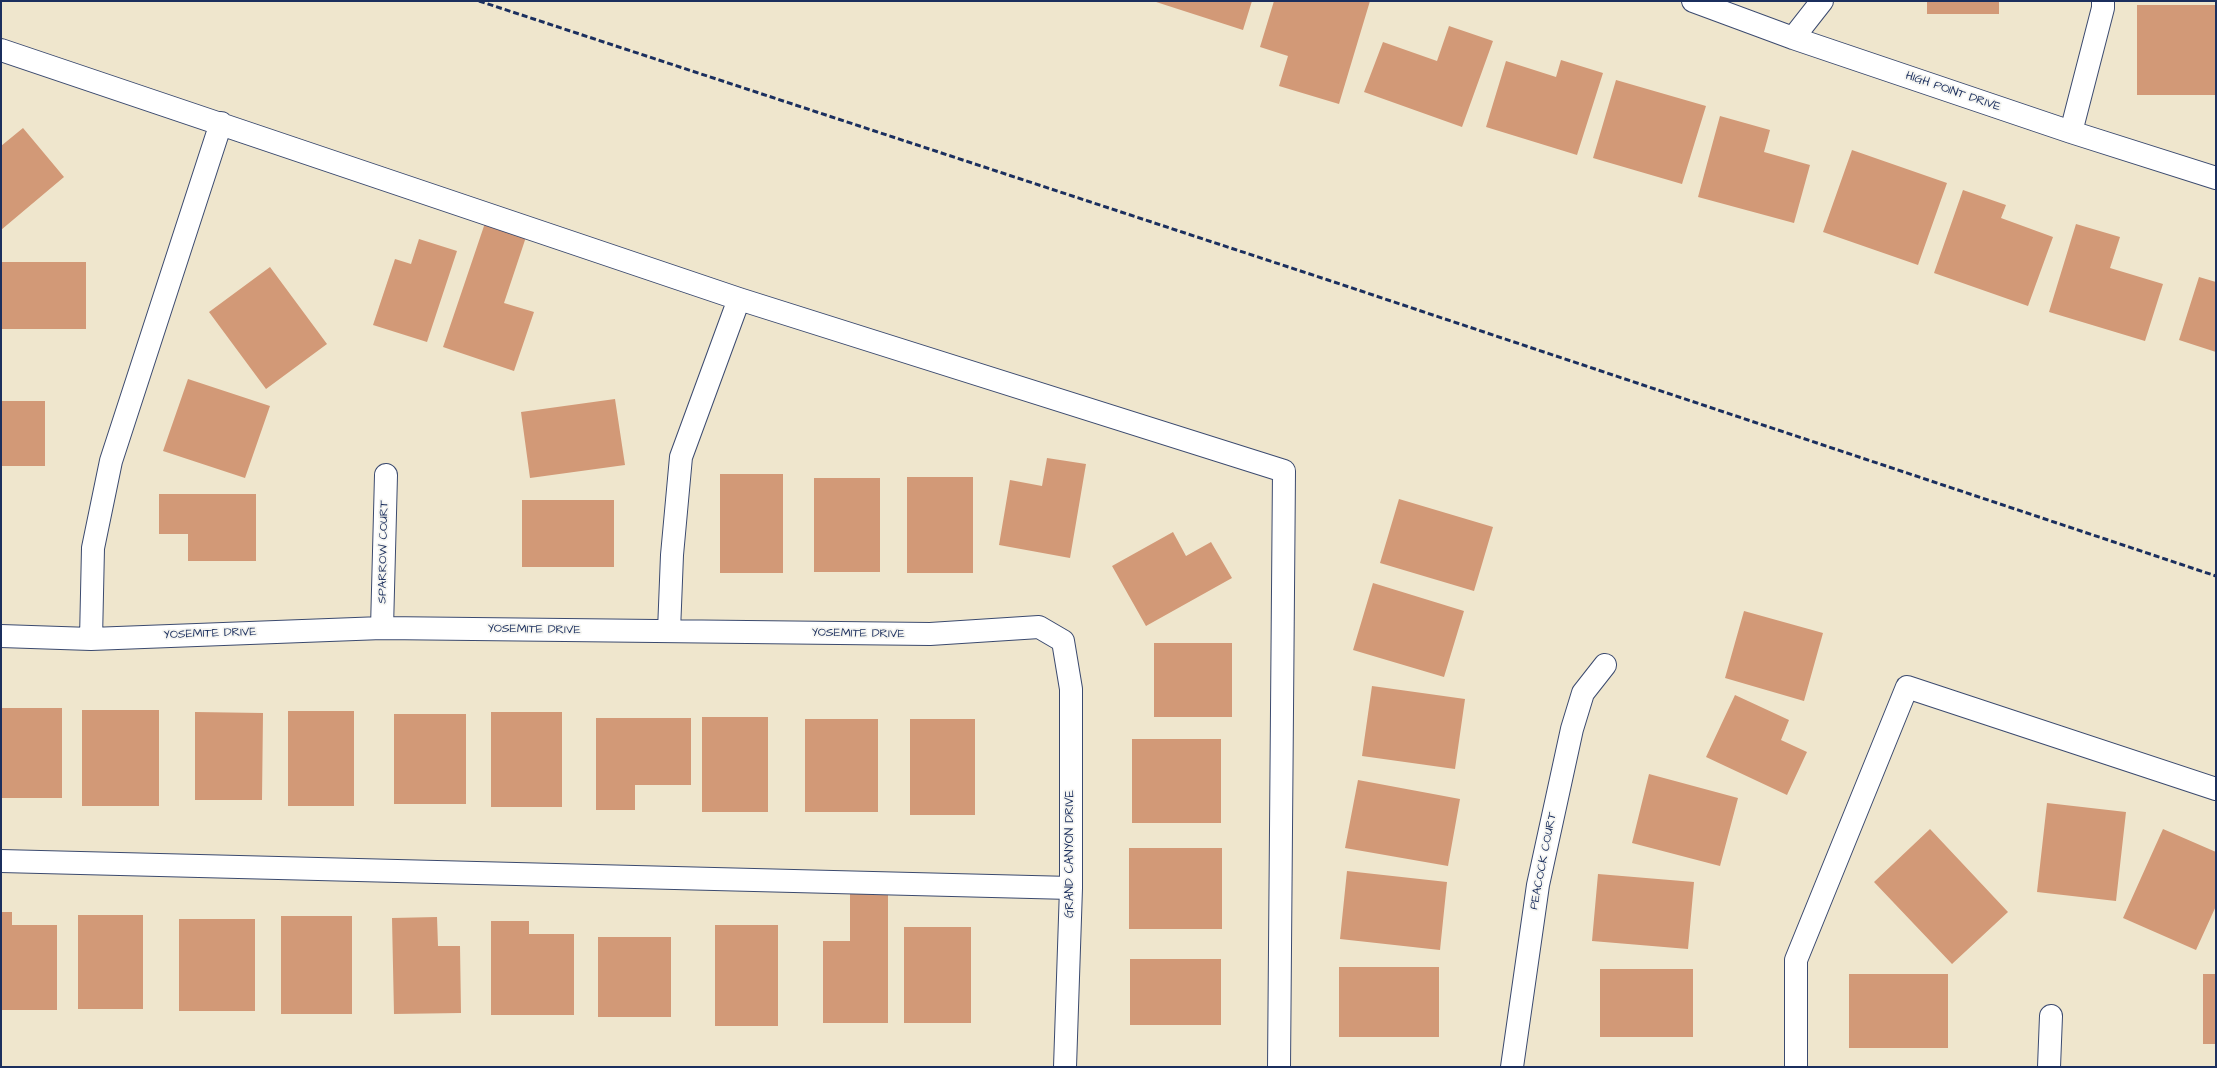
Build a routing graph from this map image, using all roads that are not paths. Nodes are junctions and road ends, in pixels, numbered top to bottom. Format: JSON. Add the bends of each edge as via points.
{"nodes":[{"id":1,"x":1693,"y":1,"type":"edge"},
{"id":2,"x":1822,"y":1,"type":"edge"},
{"id":3,"x":2103,"y":1,"type":"edge"},
{"id":4,"x":1792,"y":38,"type":"junction"},
{"id":5,"x":1,"y":50,"type":"edge"},
{"id":6,"x":222,"y":124,"type":"junction"},
{"id":7,"x":2071,"y":132,"type":"junction"},
{"id":8,"x":2216,"y":178,"type":"edge"},
{"id":9,"x":739,"y":299,"type":"junction"},
{"id":10,"x":386,"y":476,"type":"dead end"},
{"id":11,"x":382,"y":628,"type":"junction"},
{"id":12,"x":669,"y":631,"type":"junction"},
{"id":13,"x":1,"y":636,"type":"edge"},
{"id":14,"x":91,"y":639,"type":"junction"},
{"id":15,"x":1063,"y":641,"type":"joint"},
{"id":16,"x":1605,"y":665,"type":"dead end"},
{"id":17,"x":2216,"y":789,"type":"edge"},
{"id":18,"x":1,"y":861,"type":"edge"},
{"id":19,"x":1071,"y":888,"type":"junction"},
{"id":20,"x":2051,"y":1016,"type":"dead end"},
{"id":21,"x":1065,"y":1067,"type":"edge"},
{"id":22,"x":1279,"y":1067,"type":"edge"},
{"id":23,"x":1512,"y":1067,"type":"edge"},
{"id":24,"x":1796,"y":1067,"type":"edge"},
{"id":25,"x":2049,"y":1067,"type":"edge"}],
"edges":[{"from":1,"to":4,"type":"street","name":"HIGH POINT DRIVE"},
{"from":2,"to":4,"type":"street"},
{"from":3,"to":7,"type":"street"},
{"from":4,"to":7,"type":"street","name":"HIGH POINT DRIVE"},
{"from":5,"to":6,"type":"street"},
{"from":6,"to":9,"type":"street"},
{"from":6,"to":14,"type":"street","via":[[111,461],[93,548]]},
{"from":7,"to":8,"type":"street","name":"HIGH POINT DRIVE"},
{"from":9,"to":12,"type":"street","via":[[681,457],[672,555]]},
{"from":9,"to":22,"type":"street","via":[[1284,471]]},
{"from":10,"to":11,"type":"street","name":"SPARROW COURT"},
{"from":11,"to":12,"type":"street","name":"YOSEMITE DRIVE"},
{"from":11,"to":14,"type":"street","name":"YOSEMITE DRIVE"},
{"from":12,"to":15,"type":"street","name":"YOSEMITE DRIVE","via":[[930,634],[1039,627]]},
{"from":13,"to":14,"type":"street","name":"YOSEMITE DRIVE"},
{"from":15,"to":19,"type":"street","name":"GRAND CANYON DRIVE","via":[[1071,689]]},
{"from":16,"to":23,"type":"street","name":"PEACOCK COURT","via":[[1583,693],[1572,729],[1538,885]]},
{"from":17,"to":24,"type":"street","via":[[1907,687],[1796,960]]},
{"from":18,"to":19,"type":"street"},
{"from":19,"to":21,"type":"street","name":"GRAND CANYON DRIVE"},
{"from":20,"to":25,"type":"street"}]}
